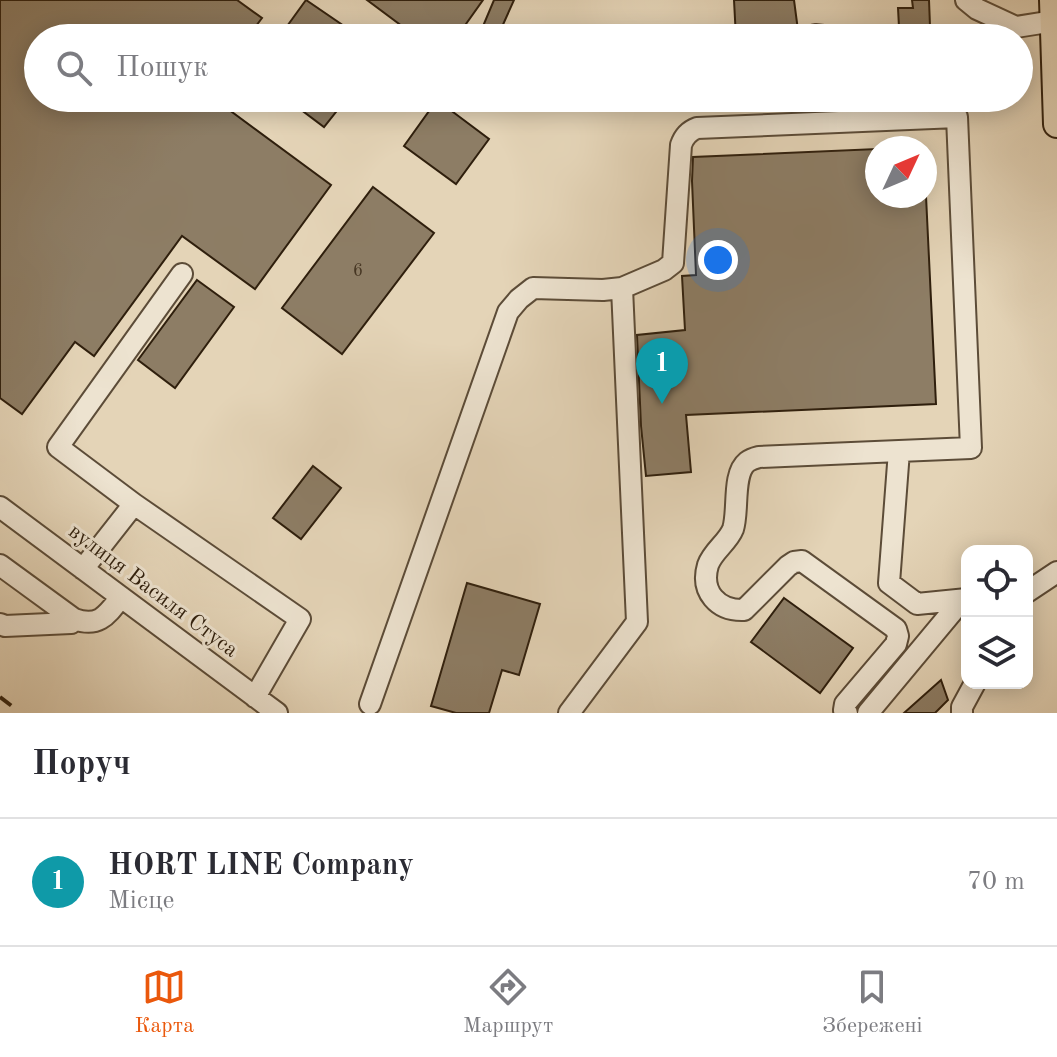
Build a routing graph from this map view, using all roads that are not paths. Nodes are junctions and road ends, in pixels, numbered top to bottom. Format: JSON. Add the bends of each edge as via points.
{"nodes":[{"id":1,"x":966,"y":0,"type":"edge"},
{"id":2,"x":1053,"y":11,"type":"edge"},
{"id":3,"x":1010,"y":24,"type":"edge"},
{"id":4,"x":1023,"y":24,"type":"edge"},
{"id":5,"x":1056,"y":95,"type":"edge"},
{"id":6,"x":1057,"y":124,"type":"edge"},
{"id":7,"x":182,"y":274,"type":"dead end"},
{"id":8,"x":622,"y":288,"type":"junction"},
{"id":9,"x":899,"y":451,"type":"junction"},
{"id":10,"x":134,"y":504,"type":"junction"},
{"id":11,"x":0,"y":507,"type":"edge"},
{"id":12,"x":0,"y":565,"type":"edge"},
{"id":13,"x":83,"y":569,"type":"junction"},
{"id":14,"x":1057,"y":572,"type":"edge"},
{"id":15,"x":1033,"y":588,"type":"edge"},
{"id":16,"x":121,"y":597,"type":"junction"},
{"id":17,"x":961,"y":600,"type":"edge"},
{"id":18,"x":961,"y":604,"type":"edge"},
{"id":19,"x":74,"y":619,"type":"junction"},
{"id":20,"x":0,"y":624,"type":"edge"},
{"id":21,"x":972,"y":689,"type":"edge"},
{"id":22,"x":255,"y":697,"type":"junction"},
{"id":23,"x":370,"y":704,"type":"dead end"},
{"id":24,"x":277,"y":713,"type":"edge"},
{"id":25,"x":569,"y":713,"type":"edge"},
{"id":26,"x":847,"y":713,"type":"edge"},
{"id":27,"x":868,"y":713,"type":"edge"},
{"id":28,"x":962,"y":713,"type":"edge"}],
"edges":[{"from":1,"to":3,"type":"street"},
{"from":2,"to":4,"type":"street"},
{"from":2,"to":5,"type":"main road"},
{"from":5,"to":6,"type":"main road"},
{"from":7,"to":10,"type":"street","via":[[58,447]]},
{"from":8,"to":9,"type":"street","via":[[673,263],[681,145],[691,130],[957,117],[971,448]]},
{"from":8,"to":23,"type":"street","via":[[533,288],[508,312]]},
{"from":8,"to":25,"type":"street","via":[[637,622]]},
{"from":9,"to":17,"type":"street","via":[[889,583],[917,604]]},
{"from":9,"to":26,"type":"street","via":[[759,457],[747,462],[740,471],[732,530],[708,565],[710,596],[723,608],[744,610],[788,566],[802,561],[896,629],[896,644],[845,704]]},
{"from":10,"to":13,"type":"street"},
{"from":10,"to":22,"type":"street","via":[[300,619]]},
{"from":11,"to":13,"type":"street","name":"вулиця Василя Стуса"},
{"from":12,"to":19,"type":"street"},
{"from":13,"to":16,"type":"street","name":"вулиця Василя Стуса"},
{"from":14,"to":15,"type":"street"},
{"from":16,"to":19,"type":"street","via":[[99,620]]},
{"from":16,"to":22,"type":"street","name":"вулиця Василя Стуса"},
{"from":18,"to":27,"type":"street"},
{"from":19,"to":20,"type":"street"},
{"from":21,"to":28,"type":"street"},
{"from":22,"to":24,"type":"street","name":"вулиця Василя Стуса"}]}
